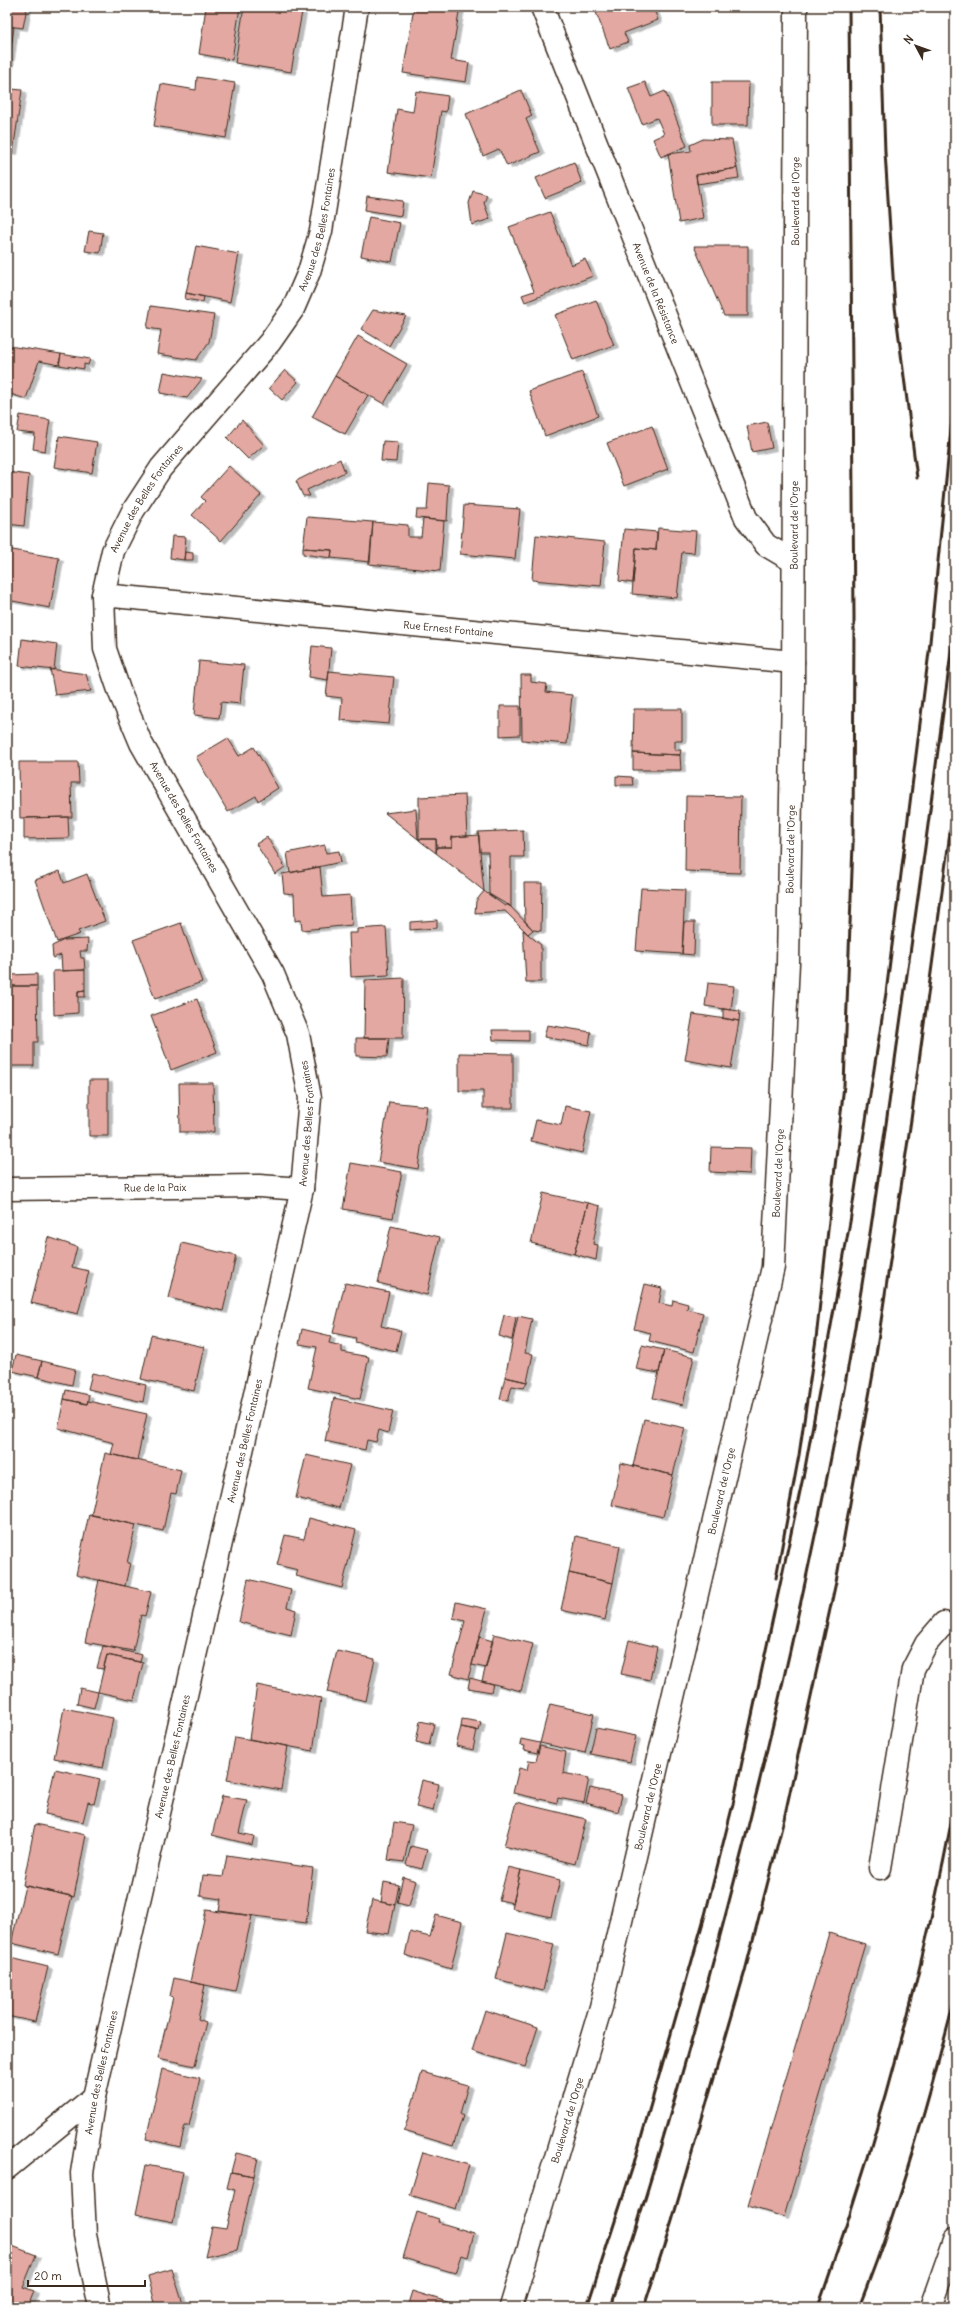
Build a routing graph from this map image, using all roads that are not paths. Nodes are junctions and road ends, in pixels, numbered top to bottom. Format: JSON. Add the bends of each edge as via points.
{"nodes":[{"id":1,"x":357,"y":7,"type":"edge"},
{"id":2,"x":542,"y":7,"type":"edge"},
{"id":3,"x":796,"y":7,"type":"edge"},
{"id":4,"x":793,"y":561,"type":"junction"},
{"id":5,"x":103,"y":595,"type":"junction"},
{"id":6,"x":793,"y":662,"type":"junction"},
{"id":7,"x":7,"y":1189,"type":"edge"},
{"id":8,"x":302,"y":1189,"type":"junction"},
{"id":9,"x":944,"y":1623,"type":"dead end"},
{"id":10,"x":880,"y":1868,"type":"dead end"},
{"id":11,"x":94,"y":2097,"type":"junction"},
{"id":12,"x":7,"y":2168,"type":"edge"},
{"id":13,"x":955,"y":2239,"type":"edge"},
{"id":14,"x":100,"y":2307,"type":"edge"},
{"id":15,"x":511,"y":2307,"type":"edge"},
{"id":16,"x":931,"y":2307,"type":"edge"}],
"edges":[{"from":1,"to":5,"type":"street","name":"Avenue des Belles Fontaines","via":[[321,231],[293,309],[270,342],[161,468],[132,510],[113,551]]},
{"from":2,"to":4,"type":"street","name":"Avenue de la Résistance","via":[[746,518],[766,545]]},
{"from":3,"to":4,"type":"street","name":"Boulevard de l'Orge"},
{"from":4,"to":6,"type":"street","name":"Boulevard de l'Orge"},
{"from":5,"to":6,"type":"street","name":"Rue Ernest Fontaine"},
{"from":5,"to":8,"type":"street","name":"Avenue des Belles Fontaines","via":[[105,649],[141,743],[273,974],[298,1034],[310,1098]]},
{"from":6,"to":15,"type":"street","name":"Boulevard de l'Orge","via":[[788,963],[774,1267],[601,2007]]},
{"from":7,"to":8,"type":"street","name":"Rue de la Paix","via":[[259,1186]]},
{"from":8,"to":11,"type":"street","name":"Avenue des Belles Fontaines"},
{"from":9,"to":10,"type":"street","via":[[926,1644],[913,1669]]},
{"from":11,"to":12,"type":"street"},
{"from":11,"to":14,"type":"street","name":"Avenue des Belles Fontaines","via":[[82,2173],[85,2235]]},
{"from":13,"to":16,"type":"street"}]}
